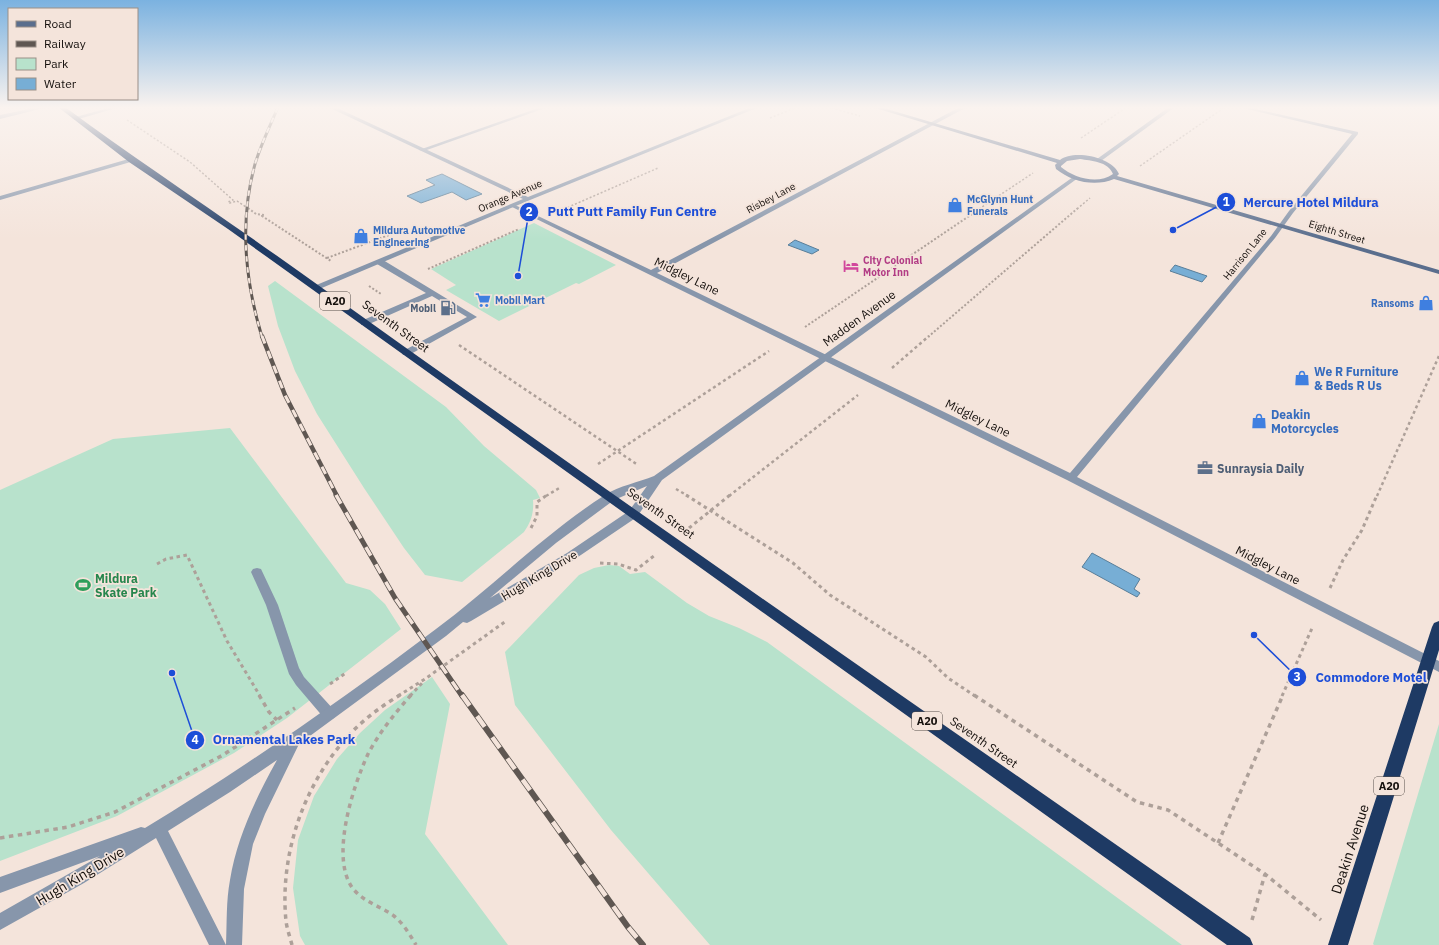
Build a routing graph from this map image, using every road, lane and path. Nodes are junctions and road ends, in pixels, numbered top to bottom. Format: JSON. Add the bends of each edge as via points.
{"nodes":[{"id":1,"x":120,"y":151,"type":"edge"},
{"id":2,"x":173,"y":151,"type":"edge"},
{"id":3,"x":424,"y":151,"type":"edge"},
{"id":4,"x":647,"y":151,"type":"edge"},
{"id":5,"x":879,"y":151,"type":"edge"},
{"id":6,"x":1024,"y":151,"type":"edge"},
{"id":7,"x":1111,"y":151,"type":"edge"},
{"id":8,"x":1161,"y":151,"type":"edge"},
{"id":9,"x":1341,"y":151,"type":"edge"},
{"id":10,"x":132,"y":160,"type":"junction"},
{"id":11,"x":1099,"y":160,"type":"junction"},
{"id":12,"x":1060,"y":162,"type":"junction"},
{"id":13,"x":660,"y":166,"type":"dead end"},
{"id":14,"x":1033,"y":173,"type":"dead end"},
{"id":15,"x":1113,"y":177,"type":"junction"},
{"id":16,"x":1075,"y":178,"type":"junction"},
{"id":17,"x":1131,"y":182,"type":"junction"},
{"id":18,"x":0,"y":198,"type":"edge"},
{"id":19,"x":1090,"y":198,"type":"dead end"},
{"id":20,"x":528,"y":199,"type":"junction"},
{"id":21,"x":513,"y":206,"type":"junction"},
{"id":22,"x":539,"y":220,"type":"junction"},
{"id":23,"x":1280,"y":225,"type":"junction"},
{"id":24,"x":380,"y":262,"type":"junction"},
{"id":25,"x":1439,"y":272,"type":"edge"},
{"id":26,"x":651,"y":273,"type":"junction"},
{"id":27,"x":350,"y":274,"type":"junction"},
{"id":28,"x":407,"y":278,"type":"junction"},
{"id":29,"x":317,"y":288,"type":"junction"},
{"id":30,"x":376,"y":291,"type":"junction"},
{"id":31,"x":432,"y":292,"type":"junction"},
{"id":32,"x":400,"y":307,"type":"junction"},
{"id":33,"x":364,"y":323,"type":"junction"},
{"id":34,"x":442,"y":334,"type":"junction"},
{"id":35,"x":787,"y":339,"type":"junction"},
{"id":36,"x":406,"y":353,"type":"junction"},
{"id":37,"x":826,"y":358,"type":"junction"},
{"id":38,"x":875,"y":382,"type":"junction"},
{"id":39,"x":618,"y":451,"type":"junction"},
{"id":40,"x":580,"y":476,"type":"junction"},
{"id":41,"x":658,"y":478,"type":"junction"},
{"id":42,"x":1071,"y":478,"type":"junction"},
{"id":43,"x":610,"y":497,"type":"junction"},
{"id":44,"x":711,"y":510,"type":"junction"},
{"id":45,"x":633,"y":514,"type":"junction"},
{"id":46,"x":530,"y":529,"type":"dead end"},
{"id":47,"x":673,"y":541,"type":"junction"},
{"id":48,"x":157,"y":564,"type":"dead end"},
{"id":49,"x":594,"y":564,"type":"dead end"},
{"id":50,"x":257,"y":572,"type":"dead end"},
{"id":51,"x":510,"y":618,"type":"dead end"},
{"id":52,"x":1439,"y":627,"type":"edge"},
{"id":53,"x":442,"y":632,"type":"junction"},
{"id":54,"x":1434,"y":664,"type":"edge"},
{"id":55,"x":348,"y":671,"type":"dead end"},
{"id":56,"x":426,"y":678,"type":"junction"},
{"id":57,"x":312,"y":696,"type":"junction"},
{"id":58,"x":329,"y":714,"type":"junction"},
{"id":59,"x":276,"y":720,"type":"junction"},
{"id":60,"x":295,"y":739,"type":"junction"},
{"id":61,"x":159,"y":828,"type":"junction"},
{"id":62,"x":0,"y":838,"type":"edge"},
{"id":63,"x":1266,"y":874,"type":"junction"},
{"id":64,"x":0,"y":885,"type":"edge"},
{"id":65,"x":0,"y":922,"type":"edge"},
{"id":66,"x":1250,"y":924,"type":"dead end"},
{"id":67,"x":1340,"y":941,"type":"edge"},
{"id":68,"x":218,"y":945,"type":"edge"},
{"id":69,"x":234,"y":945,"type":"edge"},
{"id":70,"x":292,"y":945,"type":"edge"},
{"id":71,"x":416,"y":945,"type":"edge"},
{"id":72,"x":1243,"y":945,"type":"edge"}],
"edges":[{"from":1,"to":10,"type":"highway","name":"Seventh Street","number":"A20"},
{"from":2,"to":27,"type":"path","via":[[190,162],[233,200],[228,202],[237,202],[256,214],[264,215],[262,216]]},
{"from":3,"to":20,"type":"street"},
{"from":4,"to":20,"type":"street","name":"Orange Avenue"},
{"from":5,"to":26,"type":"street","name":"Risbey Lane"},
{"from":6,"to":12,"type":"street"},
{"from":7,"to":11,"type":"street"},
{"from":8,"to":17,"type":"path","via":[[1138,167],[1147,170]]},
{"from":9,"to":23,"type":"street","name":"Harrison Lane"},
{"from":10,"to":18,"type":"street"},
{"from":10,"to":29,"type":"highway","name":"Seventh Street","number":"A20"},
{"from":11,"to":12,"type":"street","via":[[1076,158]]},
{"from":11,"to":15,"type":"street","via":[[1116,170]]},
{"from":12,"to":16,"type":"street","via":[[1058,168]]},
{"from":13,"to":22,"type":"path"},
{"from":14,"to":35,"type":"path"},
{"from":15,"to":16,"type":"street","via":[[1101,181]]},
{"from":15,"to":17,"type":"street","name":"Eighth Street"},
{"from":16,"to":37,"type":"street","name":"Madden Avenue"},
{"from":17,"to":23,"type":"street","name":"Eighth Street"},
{"from":19,"to":38,"type":"path"},
{"from":20,"to":21,"type":"street","name":"Orange Avenue"},
{"from":21,"to":22,"type":"street","name":"Midgley Lane"},
{"from":21,"to":24,"type":"street","name":"Orange Avenue"},
{"from":22,"to":26,"type":"street","name":"Midgley Lane"},
{"from":22,"to":28,"type":"path"},
{"from":23,"to":25,"type":"street","name":"Eighth Street"},
{"from":23,"to":42,"type":"street","name":"Harrison Lane","via":[[1273,237]]},
{"from":24,"to":27,"type":"street","name":"Orange Avenue"},
{"from":24,"to":28,"type":"street"},
{"from":26,"to":35,"type":"street","name":"Midgley Lane"},
{"from":27,"to":29,"type":"street","name":"Orange Avenue"},
{"from":27,"to":30,"type":"path"},
{"from":28,"to":30,"type":"path"},
{"from":28,"to":31,"type":"street"},
{"from":29,"to":33,"type":"highway","name":"Seventh Street","number":"A20"},
{"from":30,"to":32,"type":"path"},
{"from":31,"to":32,"type":"street"},
{"from":31,"to":34,"type":"street","via":[[473,317]]},
{"from":32,"to":33,"type":"street"},
{"from":33,"to":36,"type":"highway","name":"Seventh Street","number":"A20"},
{"from":34,"to":36,"type":"street"},
{"from":34,"to":39,"type":"path"},
{"from":35,"to":37,"type":"street","name":"Midgley Lane"},
{"from":35,"to":39,"type":"path"},
{"from":36,"to":40,"type":"highway","name":"Seventh Street","number":"A20"},
{"from":37,"to":38,"type":"street","name":"Midgley Lane"},
{"from":37,"to":41,"type":"street","name":"Madden Avenue"},
{"from":38,"to":42,"type":"street","name":"Midgley Lane"},
{"from":38,"to":44,"type":"path"},
{"from":39,"to":40,"type":"path"},
{"from":40,"to":43,"type":"highway","name":"Seventh Street","number":"A20"},
{"from":40,"to":46,"type":"path","via":[[537,502],[536,520]]},
{"from":41,"to":43,"type":"street","name":"Madden Avenue"},
{"from":41,"to":44,"type":"path"},
{"from":41,"to":45,"type":"street","name":"Madden Avenue"},
{"from":42,"to":54,"type":"street","name":"Midgley Lane"},
{"from":43,"to":45,"type":"highway","name":"Seventh Street","number":"A20"},
{"from":43,"to":53,"type":"street","name":"Hugh King Drive","via":[[552,540]]},
{"from":44,"to":47,"type":"path"},
{"from":44,"to":63,"type":"path","via":[[794,563],[830,594],[926,657],[948,678],[1037,737],[1137,802],[1168,810]]},
{"from":45,"to":47,"type":"highway","name":"Seventh Street","number":"A20"},
{"from":45,"to":53,"type":"street","name":"Hugh King Drive","via":[[571,556]]},
{"from":47,"to":49,"type":"path","via":[[636,570],[622,563]]},
{"from":47,"to":72,"type":"highway","name":"Seventh Street","number":"A20"},
{"from":48,"to":59,"type":"path","via":[[166,559],[187,555],[227,641]]},
{"from":50,"to":57,"type":"street","via":[[272,605],[293,670]]},
{"from":51,"to":56,"type":"path"},
{"from":52,"to":54,"type":"highway","name":"Deakin Avenue","number":"A20"},
{"from":53,"to":58,"type":"street","name":"Hugh King Drive"},
{"from":54,"to":67,"type":"highway","name":"Deakin Avenue","number":"A20"},
{"from":55,"to":57,"type":"path"},
{"from":56,"to":70,"type":"path","via":[[358,726],[334,754],[311,790],[296,827],[285,878],[286,922]]},
{"from":56,"to":71,"type":"path","via":[[394,714],[369,753],[348,812],[344,848],[346,875],[356,891],[374,906],[394,916],[406,928]]},
{"from":57,"to":58,"type":"street"},
{"from":57,"to":59,"type":"path"},
{"from":58,"to":60,"type":"street","name":"Hugh King Drive"},
{"from":59,"to":62,"type":"path","via":[[223,755],[115,812],[68,827]]},
{"from":60,"to":61,"type":"street","name":"Hugh King Drive"},
{"from":60,"to":69,"type":"street","name":"Hugh King Drive","via":[[271,784],[247,840],[237,881]]},
{"from":61,"to":64,"type":"street","name":"Hugh King Drive"},
{"from":61,"to":65,"type":"street","name":"Hugh King Drive","via":[[72,882]]},
{"from":61,"to":68,"type":"street"},
{"from":63,"to":66,"type":"path"},
{"from":63,"to":67,"type":"path"}]}
